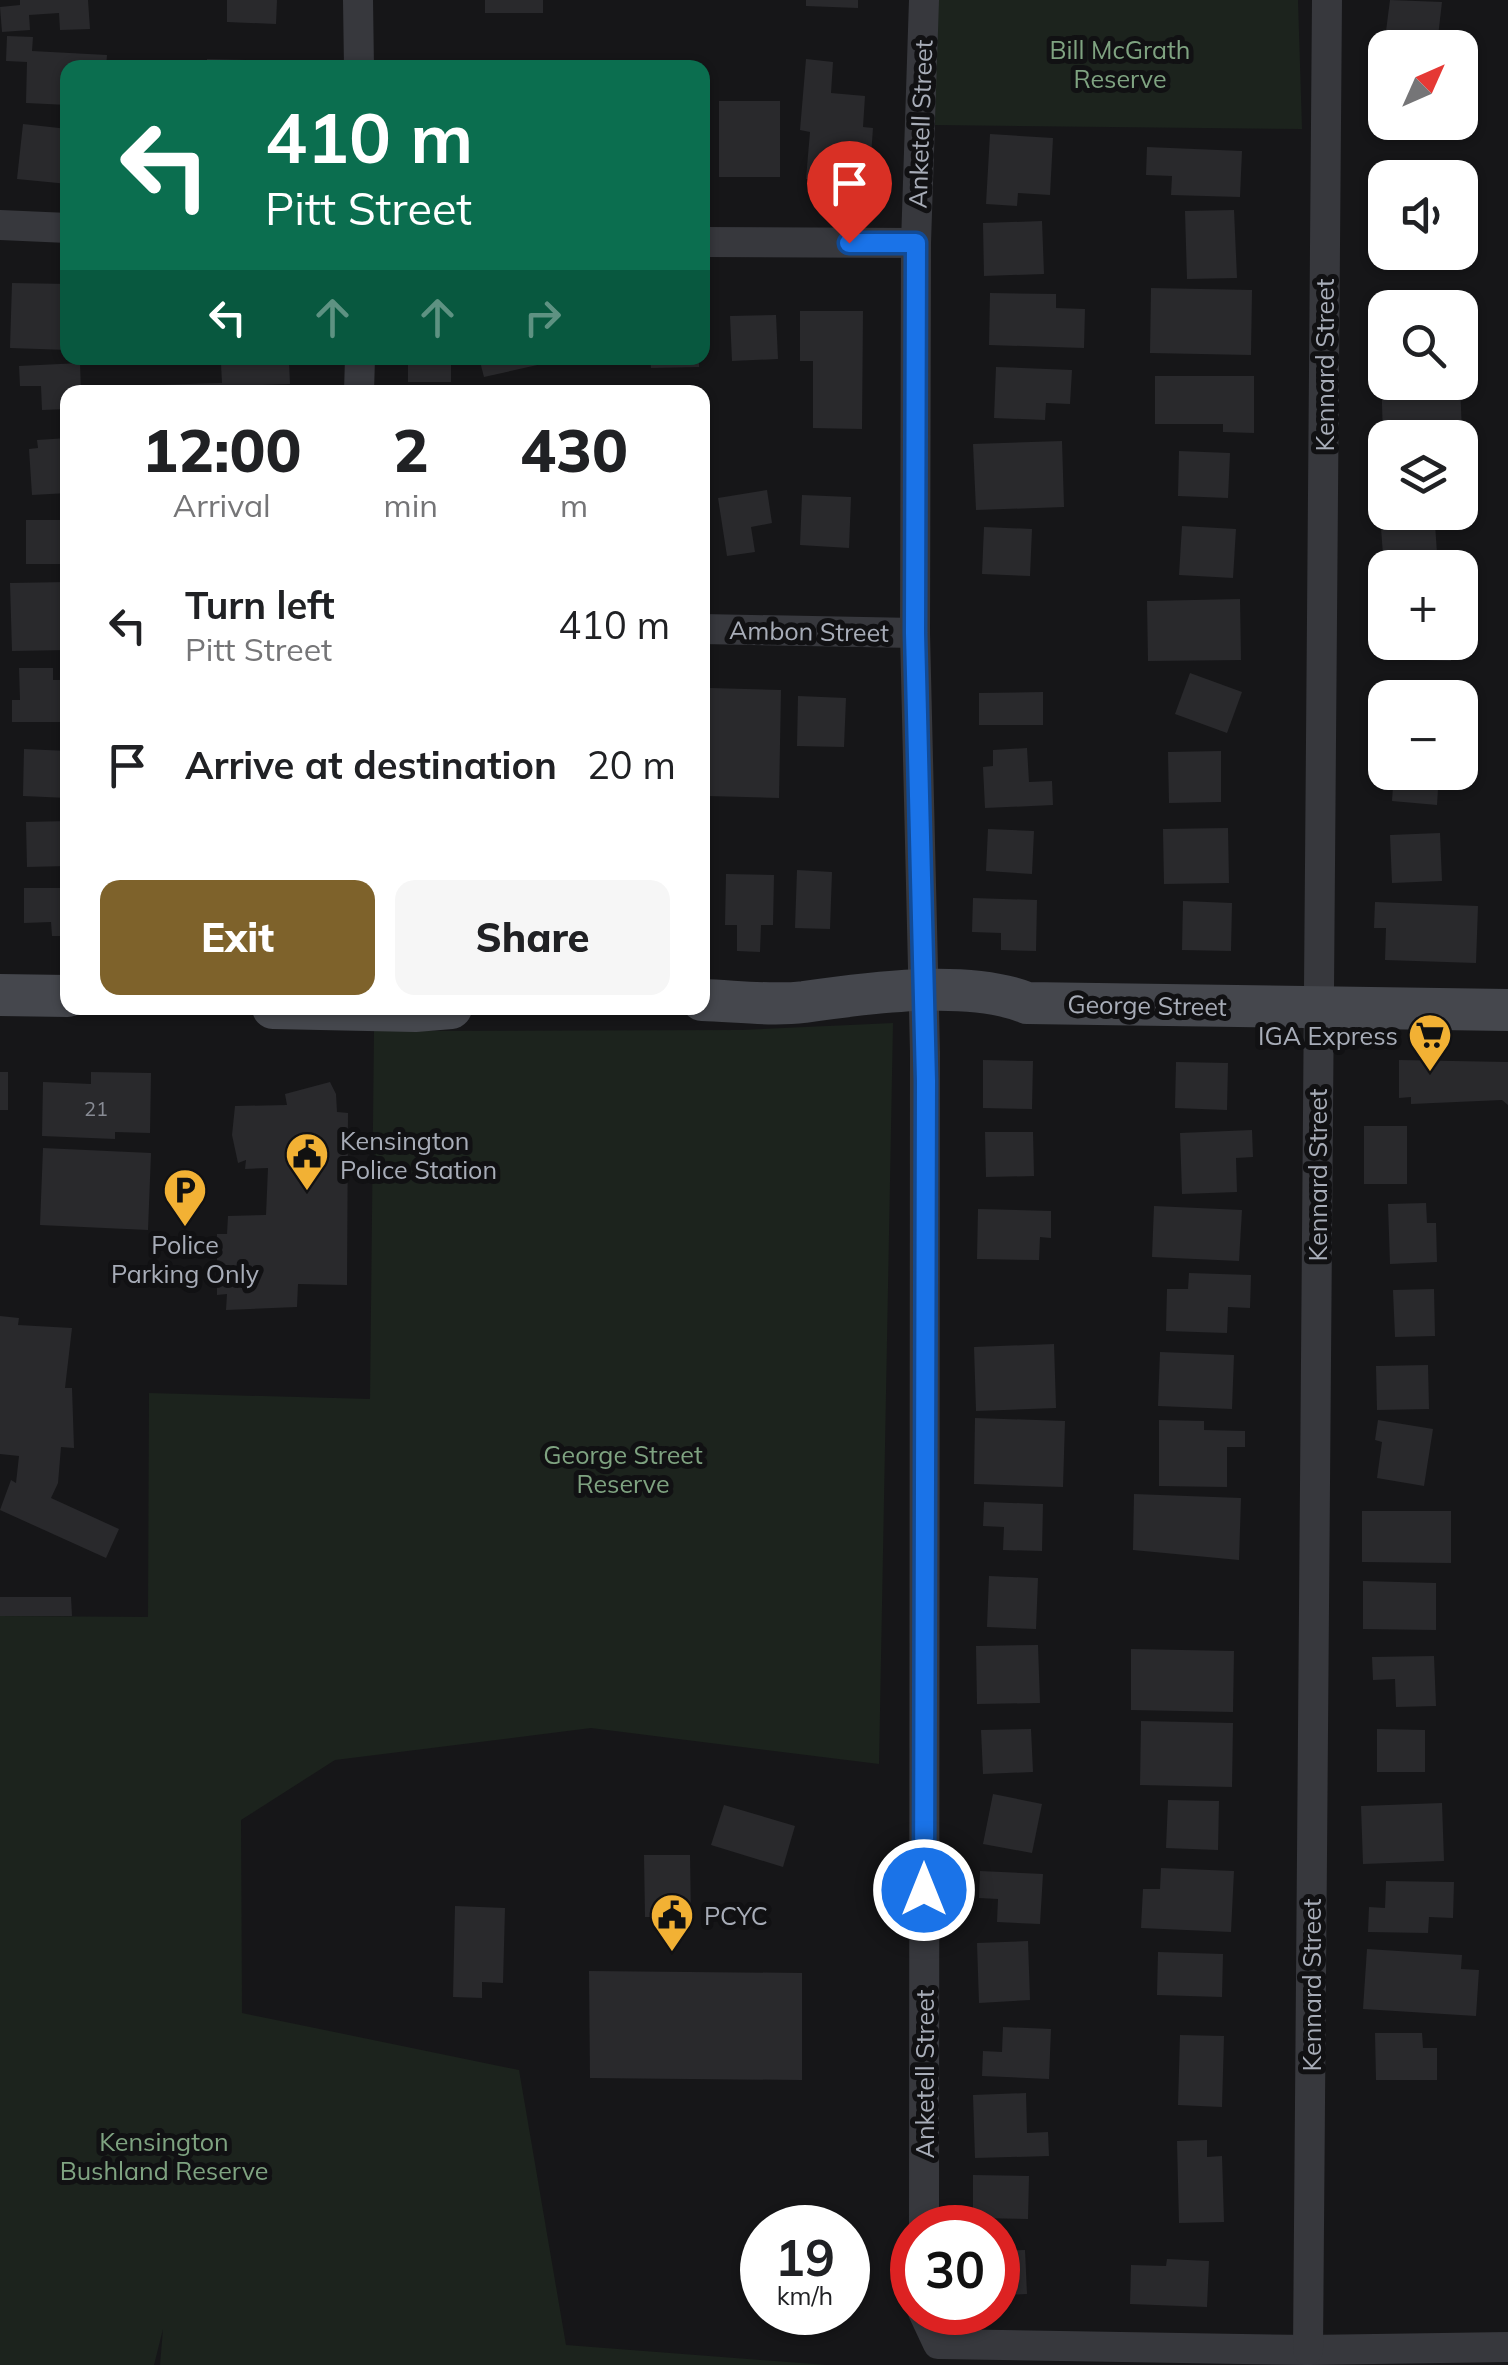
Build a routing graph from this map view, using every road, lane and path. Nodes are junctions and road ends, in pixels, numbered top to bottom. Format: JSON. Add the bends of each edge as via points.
{"nodes":[{"id":1,"x":358,"y":0,"type":"edge"},
{"id":2,"x":924,"y":0,"type":"edge"},
{"id":3,"x":1326,"y":0,"type":"edge"},
{"id":4,"x":359,"y":60,"type":"edge"},
{"id":5,"x":0,"y":225,"type":"edge"},
{"id":6,"x":60,"y":228,"type":"edge"},
{"id":7,"x":710,"y":242,"type":"edge"},
{"id":8,"x":916,"y":243,"type":"junction"},
{"id":9,"x":710,"y":629,"type":"edge"},
{"id":10,"x":915,"y":633,"type":"junction"},
{"id":11,"x":0,"y":995,"type":"edge"},
{"id":12,"x":60,"y":996,"type":"edge"},
{"id":13,"x":710,"y":1000,"type":"edge"},
{"id":14,"x":922,"y":1004,"type":"junction"},
{"id":15,"x":1318,"y":1008,"type":"junction"},
{"id":16,"x":1508,"y":1010,"type":"edge"},
{"id":17,"x":924,"y":2205,"type":"edge"},
{"id":18,"x":934,"y":2335,"type":"edge"},
{"id":19,"x":1508,"y":2348,"type":"edge"},
{"id":20,"x":1308,"y":2350,"type":"junction"}],
"edges":[{"from":1,"to":4,"type":"street"},
{"from":2,"to":8,"type":"street","name":"Anketell Street"},
{"from":3,"to":15,"type":"street","name":"Kennard Street"},
{"from":5,"to":6,"type":"street"},
{"from":7,"to":8,"type":"street"},
{"from":8,"to":10,"type":"street","name":"Anketell Street"},
{"from":9,"to":10,"type":"street","name":"Ambon Street"},
{"from":10,"to":14,"type":"street","name":"Anketell Street"},
{"from":11,"to":12,"type":"main road"},
{"from":13,"to":14,"type":"main road","name":"George Street","via":[[804,1002],[827,1015]]},
{"from":14,"to":15,"type":"main road","name":"George Street","via":[[1006,1018],[1027,1003]]},
{"from":14,"to":17,"type":"street","name":"Anketell Street"},
{"from":15,"to":16,"type":"main road","name":"George Street"},
{"from":15,"to":20,"type":"street","name":"Kennard Street"},
{"from":18,"to":20,"type":"street","via":[[938,2344]]},
{"from":19,"to":20,"type":"street"}]}
